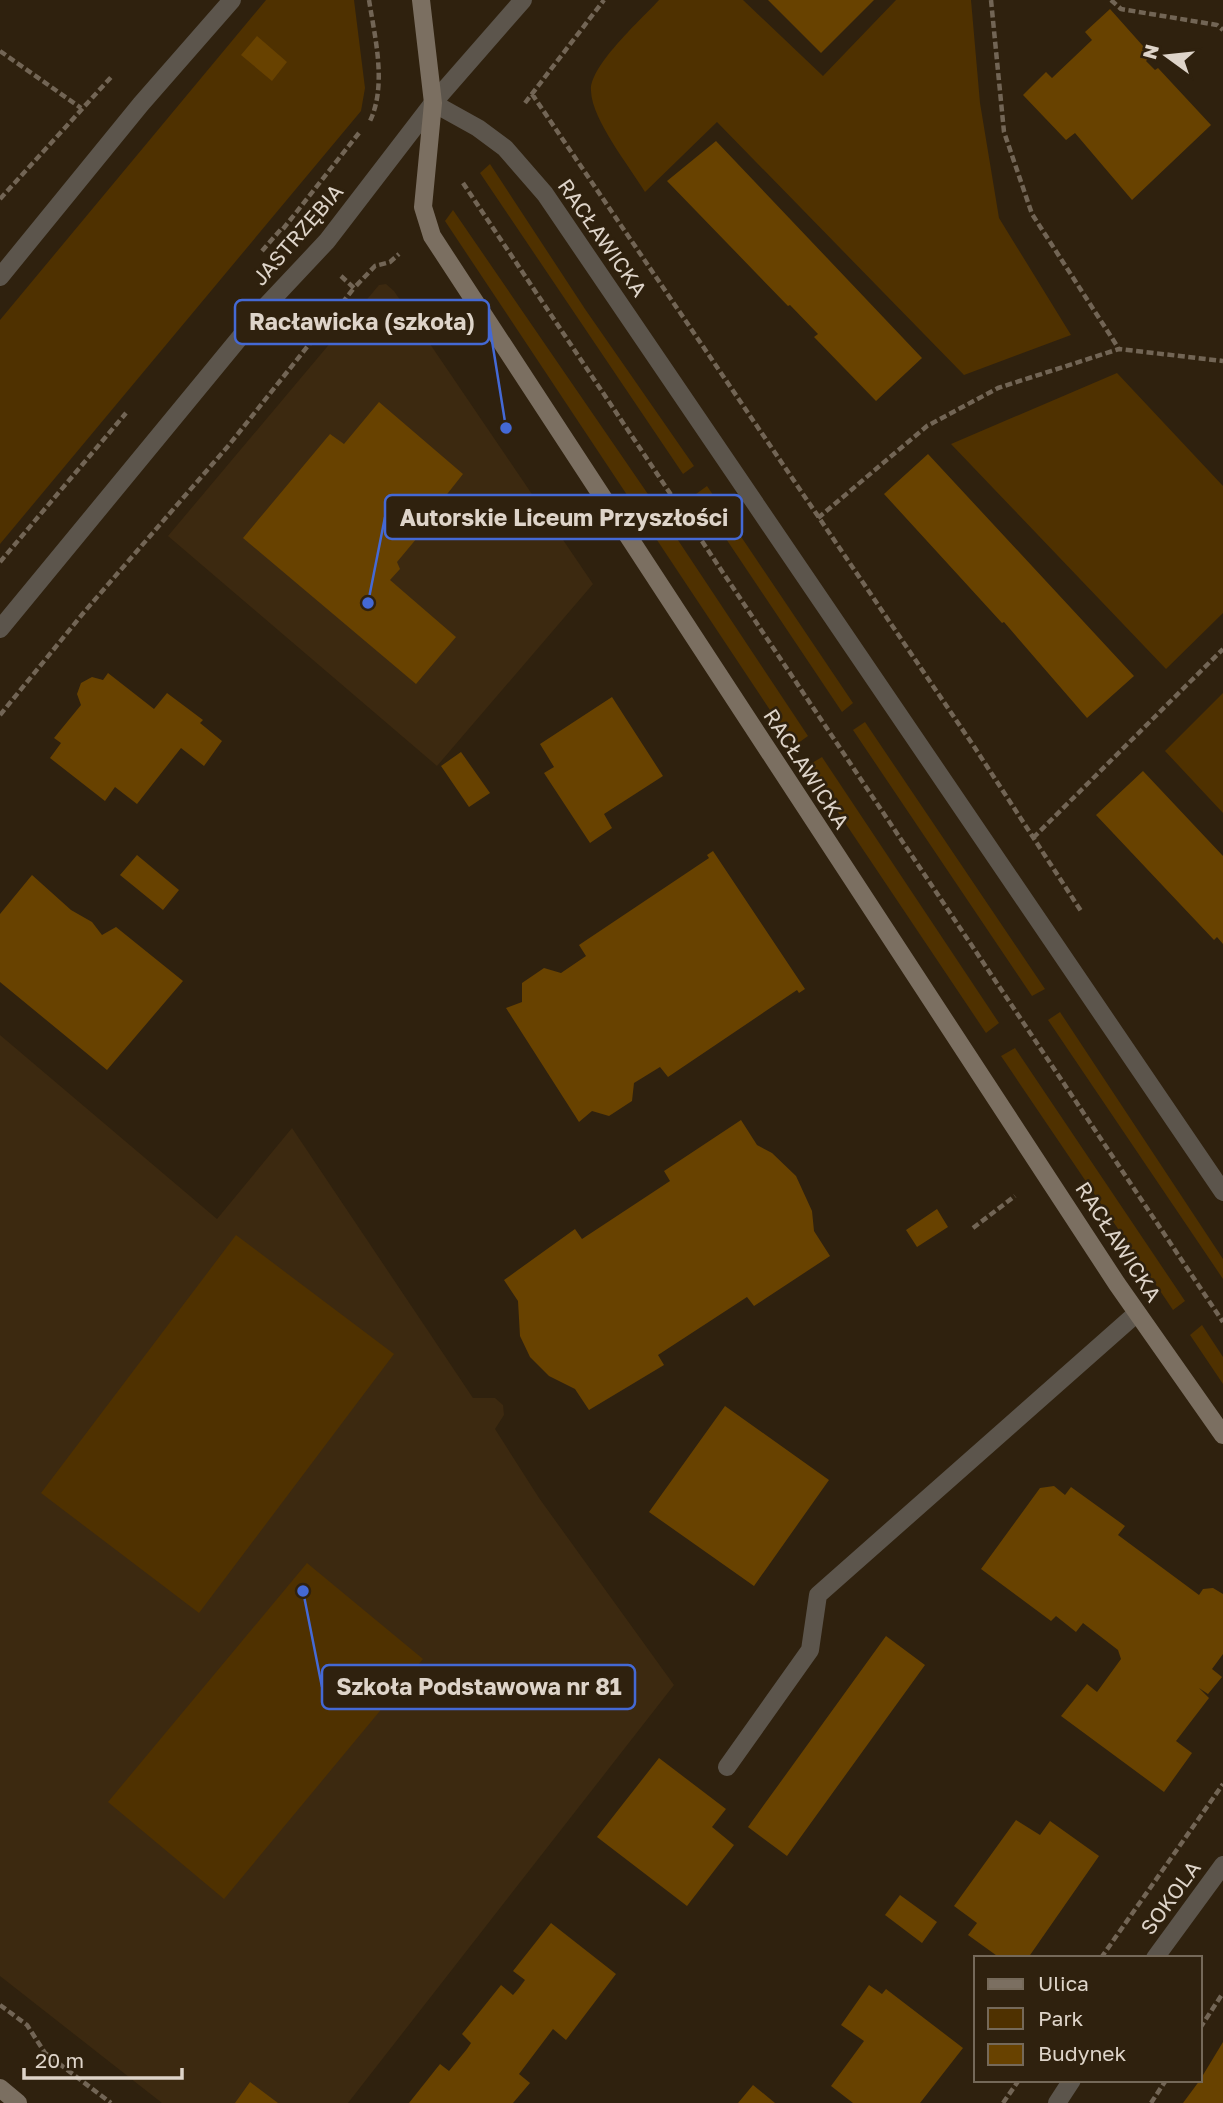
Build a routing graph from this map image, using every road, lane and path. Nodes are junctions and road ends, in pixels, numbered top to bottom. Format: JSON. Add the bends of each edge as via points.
{"nodes":[{"id":1,"x":369,"y":0,"type":"edge"},
{"id":2,"x":421,"y":0,"type":"edge"},
{"id":3,"x":523,"y":0,"type":"edge"},
{"id":4,"x":604,"y":0,"type":"edge"},
{"id":5,"x":991,"y":0,"type":"edge"},
{"id":6,"x":1111,"y":0,"type":"edge"},
{"id":7,"x":225,"y":3,"type":"edge"},
{"id":8,"x":1223,"y":30,"type":"edge"},
{"id":9,"x":0,"y":51,"type":"edge"},
{"id":10,"x":119,"y":69,"type":"dead end"},
{"id":11,"x":532,"y":94,"type":"junction"},
{"id":12,"x":433,"y":103,"type":"junction"},
{"id":13,"x":525,"y":103,"type":"dead end"},
{"id":14,"x":80,"y":108,"type":"junction"},
{"id":15,"x":460,"y":179,"type":"dead end"},
{"id":16,"x":0,"y":199,"type":"edge"},
{"id":17,"x":293,"y":236,"type":"dead end"},
{"id":18,"x":403,"y":251,"type":"dead end"},
{"id":19,"x":339,"y":275,"type":"dead end"},
{"id":20,"x":0,"y":277,"type":"edge"},
{"id":21,"x":354,"y":288,"type":"junction"},
{"id":22,"x":1119,"y":349,"type":"junction"},
{"id":23,"x":1223,"y":361,"type":"edge"},
{"id":24,"x":818,"y":518,"type":"junction"},
{"id":25,"x":0,"y":629,"type":"edge"},
{"id":26,"x":1223,"y":649,"type":"edge"},
{"id":27,"x":0,"y":715,"type":"edge"},
{"id":28,"x":1033,"y":838,"type":"junction"},
{"id":29,"x":1085,"y":918,"type":"dead end"},
{"id":30,"x":1223,"y":1192,"type":"edge"},
{"id":31,"x":1015,"y":1196,"type":"dead end"},
{"id":32,"x":973,"y":1228,"type":"dead end"},
{"id":33,"x":1137,"y":1313,"type":"junction"},
{"id":34,"x":1223,"y":1322,"type":"edge"},
{"id":35,"x":1223,"y":1434,"type":"edge"},
{"id":36,"x":727,"y":1767,"type":"dead end"},
{"id":37,"x":1223,"y":1784,"type":"edge"},
{"id":38,"x":1223,"y":1865,"type":"edge"},
{"id":39,"x":1102,"y":1956,"type":"edge"},
{"id":40,"x":1156,"y":1956,"type":"edge"},
{"id":41,"x":1223,"y":1993,"type":"edge"},
{"id":42,"x":0,"y":2005,"type":"edge"},
{"id":43,"x":1202,"y":2025,"type":"edge"},
{"id":44,"x":1017,"y":2082,"type":"edge"},
{"id":45,"x":1071,"y":2082,"type":"edge"},
{"id":46,"x":1165,"y":2082,"type":"edge"},
{"id":47,"x":0,"y":2088,"type":"edge"},
{"id":48,"x":18,"y":2103,"type":"edge"},
{"id":49,"x":111,"y":2103,"type":"edge"},
{"id":50,"x":1003,"y":2103,"type":"edge"},
{"id":51,"x":1057,"y":2103,"type":"edge"},
{"id":52,"x":1151,"y":2103,"type":"edge"}],
"edges":[{"from":1,"to":17,"type":"path","via":[[378,65],[371,120],[282,228]]},
{"from":2,"to":12,"type":"street","name":"RACŁAWICKA"},
{"from":3,"to":12,"type":"street","name":"JASTRZĘBIA"},
{"from":4,"to":11,"type":"path"},
{"from":5,"to":22,"type":"path","via":[[1004,132],[1032,214]]},
{"from":6,"to":8,"type":"path","via":[[1121,9],[1217,25]]},
{"from":7,"to":20,"type":"street"},
{"from":9,"to":14,"type":"path"},
{"from":10,"to":14,"type":"path"},
{"from":11,"to":13,"type":"path"},
{"from":11,"to":24,"type":"path"},
{"from":12,"to":25,"type":"street","name":"JASTRZĘBIA","via":[[327,240],[265,307]]},
{"from":12,"to":30,"type":"street","name":"RACŁAWICKA","via":[[505,148],[545,194]]},
{"from":12,"to":33,"type":"street","name":"RACŁAWICKA","via":[[423,207],[432,236]]},
{"from":14,"to":16,"type":"path"},
{"from":15,"to":34,"type":"path"},
{"from":18,"to":21,"type":"path","via":[[375,266]]},
{"from":19,"to":21,"type":"path"},
{"from":21,"to":27,"type":"path","via":[[229,445]]},
{"from":22,"to":23,"type":"path"},
{"from":22,"to":24,"type":"path","via":[[998,388],[927,426]]},
{"from":24,"to":28,"type":"path"},
{"from":26,"to":28,"type":"path"},
{"from":28,"to":29,"type":"path"},
{"from":31,"to":32,"type":"path"},
{"from":33,"to":35,"type":"street","name":"RACŁAWICKA"},
{"from":33,"to":36,"type":"street","via":[[818,1595],[810,1650]]},
{"from":37,"to":39,"type":"path"},
{"from":38,"to":40,"type":"street","name":"SOKOLA"},
{"from":41,"to":43,"type":"path"},
{"from":42,"to":49,"type":"path","via":[[27,2025],[45,2053]]},
{"from":44,"to":50,"type":"path"},
{"from":45,"to":51,"type":"street"},
{"from":46,"to":52,"type":"path"},
{"from":47,"to":48,"type":"street"}]}
